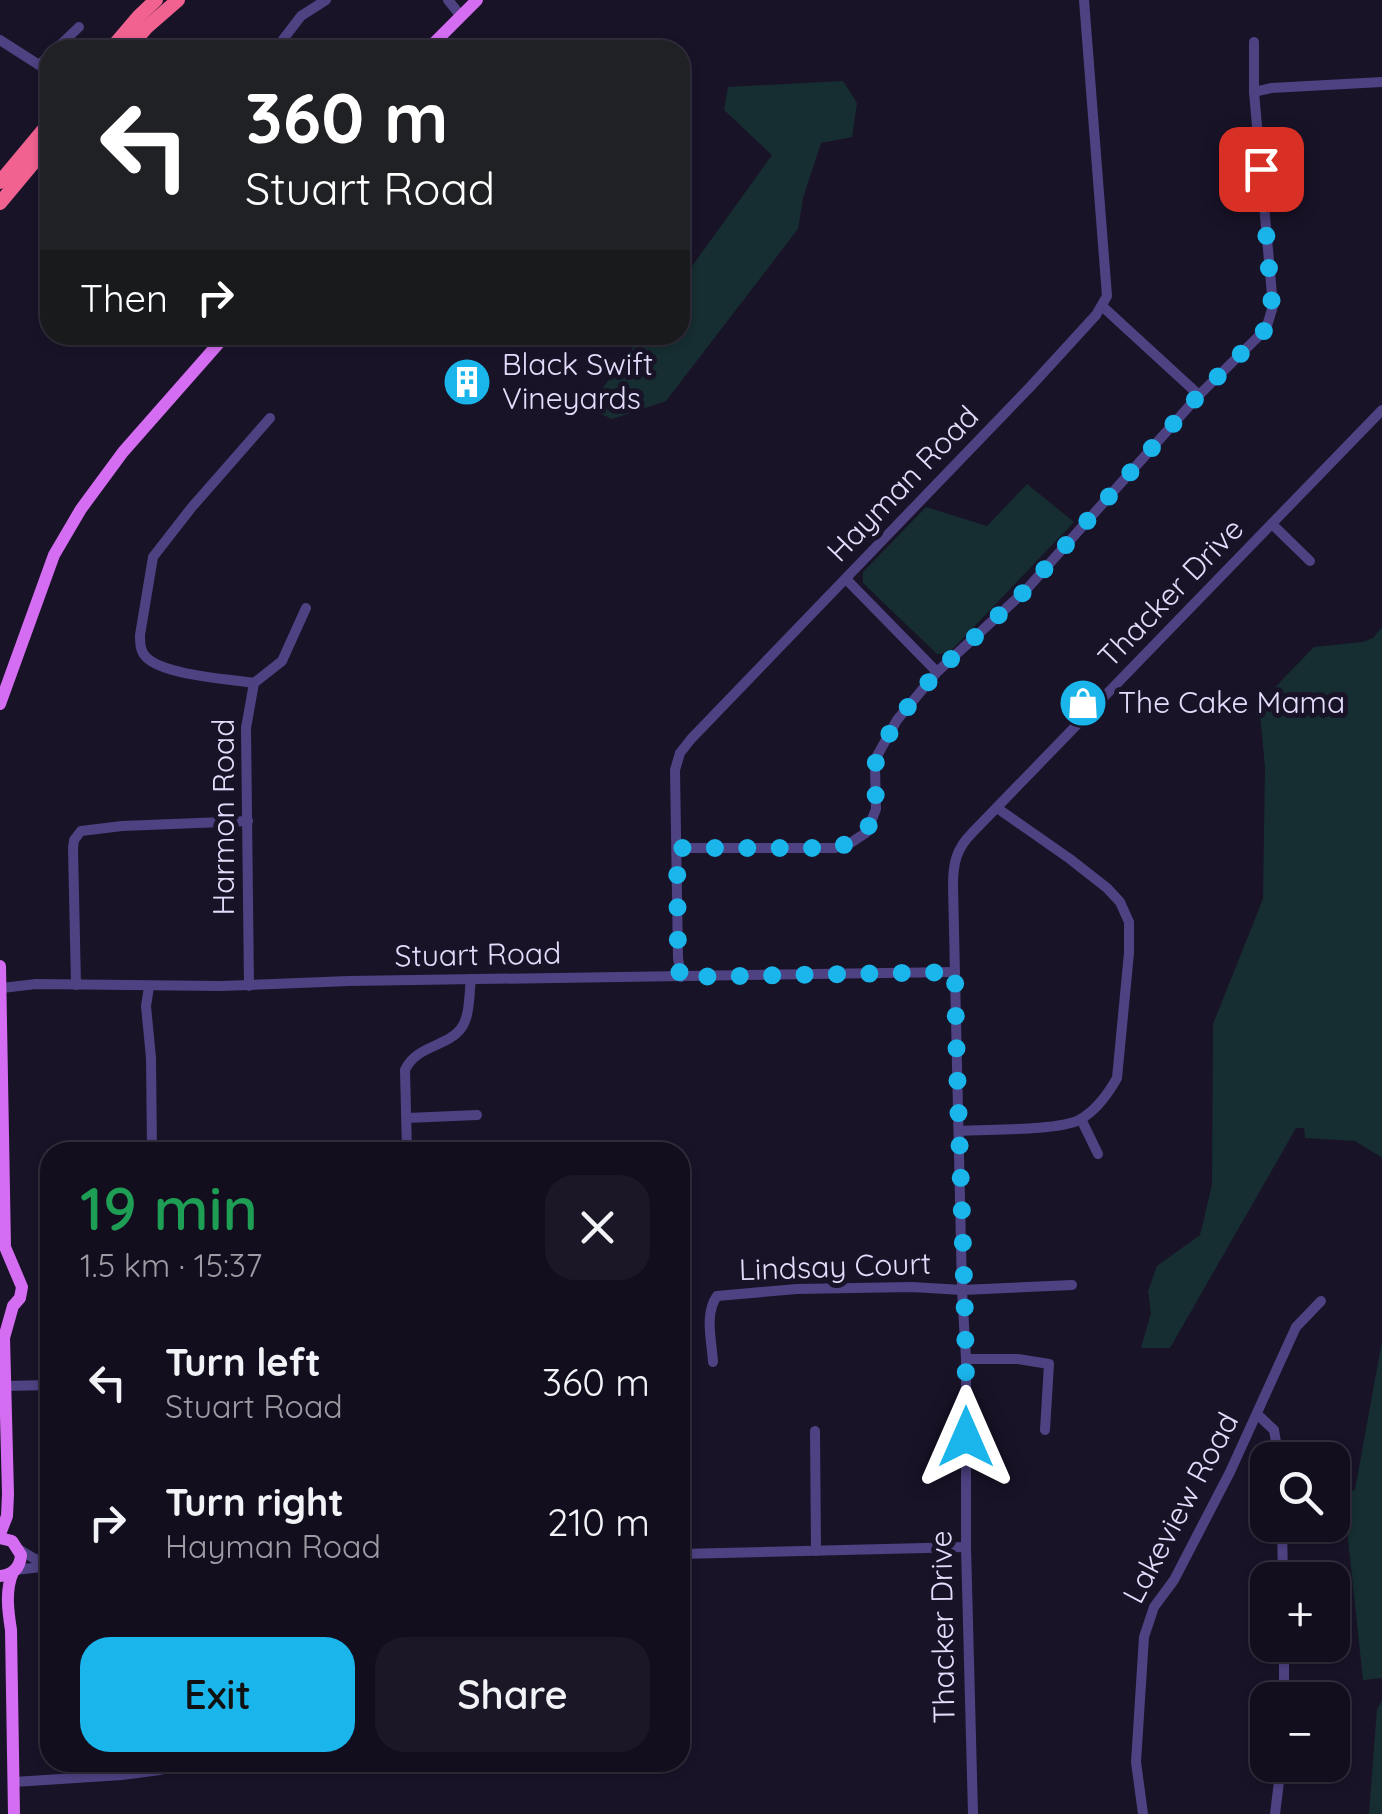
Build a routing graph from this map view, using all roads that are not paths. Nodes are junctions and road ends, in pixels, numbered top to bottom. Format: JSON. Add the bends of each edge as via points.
{"nodes":[{"id":1,"x":156,"y":0,"type":"edge"},
{"id":2,"x":178,"y":0,"type":"edge"},
{"id":3,"x":326,"y":0,"type":"edge"},
{"id":4,"x":448,"y":0,"type":"edge"},
{"id":5,"x":477,"y":0,"type":"edge"},
{"id":6,"x":1084,"y":0,"type":"edge"},
{"id":7,"x":461,"y":16,"type":"junction"},
{"id":8,"x":80,"y":27,"type":"dead end"},
{"id":9,"x":0,"y":40,"type":"edge"},
{"id":10,"x":65,"y":40,"type":"edge"},
{"id":11,"x":119,"y":40,"type":"edge"},
{"id":12,"x":136,"y":40,"type":"edge"},
{"id":13,"x":283,"y":40,"type":"edge"},
{"id":14,"x":437,"y":40,"type":"edge"},
{"id":15,"x":1254,"y":42,"type":"dead end"},
{"id":16,"x":40,"y":64,"type":"edge"},
{"id":17,"x":1382,"y":82,"type":"edge"},
{"id":18,"x":1254,"y":92,"type":"junction"},
{"id":19,"x":40,"y":134,"type":"edge"},
{"id":20,"x":40,"y":155,"type":"edge"},
{"id":21,"x":0,"y":182,"type":"edge"},
{"id":22,"x":0,"y":203,"type":"edge"},
{"id":23,"x":1102,"y":306,"type":"junction"},
{"id":24,"x":217,"y":345,"type":"edge"},
{"id":25,"x":1199,"y":395,"type":"junction"},
{"id":26,"x":1382,"y":410,"type":"edge"},
{"id":27,"x":270,"y":418,"type":"dead end"},
{"id":28,"x":1272,"y":524,"type":"junction"},
{"id":29,"x":1310,"y":561,"type":"dead end"},
{"id":30,"x":846,"y":579,"type":"junction"},
{"id":31,"x":306,"y":608,"type":"dead end"},
{"id":32,"x":937,"y":672,"type":"junction"},
{"id":33,"x":254,"y":683,"type":"junction"},
{"id":34,"x":0,"y":704,"type":"edge"},
{"id":35,"x":997,"y":808,"type":"junction"},
{"id":36,"x":248,"y":821,"type":"junction"},
{"id":37,"x":677,"y":848,"type":"junction"},
{"id":38,"x":0,"y":966,"type":"edge"},
{"id":39,"x":955,"y":972,"type":"junction"},
{"id":40,"x":680,"y":977,"type":"junction"},
{"id":41,"x":471,"y":980,"type":"junction"},
{"id":42,"x":76,"y":985,"type":"junction"},
{"id":43,"x":249,"y":986,"type":"junction"},
{"id":44,"x":148,"y":987,"type":"junction"},
{"id":45,"x":2,"y":988,"type":"edge"},
{"id":46,"x":477,"y":1115,"type":"dead end"},
{"id":47,"x":407,"y":1118,"type":"junction"},
{"id":48,"x":1081,"y":1119,"type":"junction"},
{"id":49,"x":958,"y":1131,"type":"junction"},
{"id":50,"x":152,"y":1142,"type":"edge"},
{"id":51,"x":408,"y":1142,"type":"edge"},
{"id":52,"x":1098,"y":1154,"type":"dead end"},
{"id":53,"x":2,"y":1253,"type":"edge"},
{"id":54,"x":0,"y":1270,"type":"edge"},
{"id":55,"x":15,"y":1274,"type":"junction"},
{"id":56,"x":1072,"y":1285,"type":"dead end"},
{"id":57,"x":962,"y":1290,"type":"junction"},
{"id":58,"x":1321,"y":1301,"type":"dead end"},
{"id":59,"x":6,"y":1307,"type":"edge"},
{"id":60,"x":2,"y":1333,"type":"edge"},
{"id":61,"x":966,"y":1359,"type":"junction"},
{"id":62,"x":713,"y":1362,"type":"dead end"},
{"id":63,"x":6,"y":1386,"type":"junction"},
{"id":64,"x":40,"y":1386,"type":"edge"},
{"id":65,"x":1258,"y":1415,"type":"junction"},
{"id":66,"x":1045,"y":1430,"type":"dead end"},
{"id":67,"x":815,"y":1431,"type":"dead end"},
{"id":68,"x":1276,"y":1442,"type":"edge"},
{"id":69,"x":8,"y":1494,"type":"junction"},
{"id":70,"x":0,"y":1536,"type":"edge"},
{"id":71,"x":966,"y":1547,"type":"junction"},
{"id":72,"x":18,"y":1548,"type":"junction"},
{"id":73,"x":816,"y":1552,"type":"junction"},
{"id":74,"x":690,"y":1554,"type":"edge"},
{"id":75,"x":40,"y":1560,"type":"edge"},
{"id":76,"x":40,"y":1566,"type":"edge"},
{"id":77,"x":10,"y":1573,"type":"edge"},
{"id":78,"x":0,"y":1594,"type":"edge"},
{"id":79,"x":8,"y":1614,"type":"junction"},
{"id":80,"x":147,"y":1772,"type":"edge"},
{"id":81,"x":14,"y":1782,"type":"junction"},
{"id":82,"x":1279,"y":1782,"type":"edge"},
{"id":83,"x":14,"y":1814,"type":"edge"},
{"id":84,"x":972,"y":1814,"type":"edge"},
{"id":85,"x":1142,"y":1814,"type":"edge"},
{"id":86,"x":1274,"y":1814,"type":"edge"}],
"edges":[{"from":1,"to":11,"type":"highway"},
{"from":2,"to":12,"type":"highway"},
{"from":3,"to":13,"type":"street"},
{"from":4,"to":7,"type":"street"},
{"from":5,"to":7,"type":"main road"},
{"from":6,"to":23,"type":"street","via":[[1107,296]]},
{"from":7,"to":14,"type":"main road"},
{"from":8,"to":10,"type":"street"},
{"from":9,"to":16,"type":"street"},
{"from":15,"to":18,"type":"street"},
{"from":17,"to":18,"type":"street"},
{"from":18,"to":25,"type":"street","via":[[1272,306],[1266,329]]},
{"from":19,"to":21,"type":"highway"},
{"from":20,"to":22,"type":"highway"},
{"from":23,"to":25,"type":"street"},
{"from":23,"to":30,"type":"street","name":"Hayman Road"},
{"from":24,"to":34,"type":"main road","via":[[81,509],[54,555]]},
{"from":25,"to":32,"type":"street","via":[[1026,590]]},
{"from":26,"to":28,"type":"street","name":"Thacker Drive"},
{"from":27,"to":33,"type":"street","via":[[153,556],[140,635],[147,658],[172,670]]},
{"from":28,"to":29,"type":"street"},
{"from":28,"to":35,"type":"street","name":"Thacker Drive"},
{"from":30,"to":32,"type":"street"},
{"from":30,"to":37,"type":"street","name":"Hayman Road","via":[[680,753],[674,770]]},
{"from":31,"to":33,"type":"street","name":"Harmon Road","via":[[282,661]]},
{"from":32,"to":37,"type":"street","via":[[881,746],[876,809],[866,832],[852,842],[835,848]]},
{"from":33,"to":36,"type":"street","name":"Harmon Road","via":[[246,728]]},
{"from":35,"to":39,"type":"street","name":"Thacker Drive","via":[[960,846],[954,865]]},
{"from":35,"to":48,"type":"street","via":[[1107,888],[1129,922],[1116,1078]]},
{"from":36,"to":42,"type":"street","via":[[81,832],[72,848]]},
{"from":36,"to":43,"type":"street","name":"Harmon Road"},
{"from":37,"to":40,"type":"street","name":"Hayman Road"},
{"from":38,"to":45,"type":"main road"},
{"from":39,"to":40,"type":"street","name":"Stuart Road"},
{"from":39,"to":49,"type":"street","name":"Thacker Drive"},
{"from":40,"to":41,"type":"street","name":"Stuart Road"},
{"from":41,"to":43,"type":"street","name":"Stuart Road"},
{"from":41,"to":47,"type":"street","via":[[460,1031],[410,1058]]},
{"from":42,"to":44,"type":"street","name":"Stuart Road"},
{"from":42,"to":45,"type":"street","name":"Stuart Road"},
{"from":43,"to":44,"type":"street","name":"Stuart Road"},
{"from":44,"to":50,"type":"street"},
{"from":45,"to":53,"type":"main road"},
{"from":46,"to":47,"type":"street"},
{"from":47,"to":51,"type":"street"},
{"from":48,"to":49,"type":"street","via":[[1064,1126]]},
{"from":48,"to":52,"type":"street"},
{"from":49,"to":57,"type":"street","name":"Thacker Drive"},
{"from":53,"to":55,"type":"main road"},
{"from":54,"to":55,"type":"main road"},
{"from":55,"to":59,"type":"main road","via":[[22,1291]]},
{"from":56,"to":57,"type":"street"},
{"from":57,"to":61,"type":"street","name":"Thacker Drive"},
{"from":57,"to":62,"type":"street","name":"Lindsay Court","via":[[797,1289],[716,1296]]},
{"from":58,"to":65,"type":"street","name":"Lakeview Road","via":[[1296,1327]]},
{"from":59,"to":60,"type":"main road"},
{"from":60,"to":63,"type":"main road"},
{"from":61,"to":66,"type":"street","via":[[1049,1364]]},
{"from":61,"to":71,"type":"street","name":"Thacker Drive"},
{"from":63,"to":64,"type":"street"},
{"from":63,"to":69,"type":"main road"},
{"from":65,"to":68,"type":"street"},
{"from":65,"to":85,"type":"street","name":"Lakeview Road","via":[[1144,1637],[1136,1762]]},
{"from":67,"to":73,"type":"street"},
{"from":69,"to":70,"type":"main road"},
{"from":69,"to":72,"type":"main road"},
{"from":70,"to":72,"type":"main road"},
{"from":71,"to":73,"type":"street"},
{"from":71,"to":84,"type":"street","name":"Thacker Drive"},
{"from":72,"to":75,"type":"street"},
{"from":72,"to":77,"type":"main road","via":[[20,1561]]},
{"from":73,"to":74,"type":"street"},
{"from":76,"to":77,"type":"street"},
{"from":77,"to":79,"type":"main road"},
{"from":78,"to":79,"type":"main road"},
{"from":79,"to":81,"type":"main road"},
{"from":80,"to":81,"type":"street"},
{"from":81,"to":83,"type":"main road"},
{"from":82,"to":86,"type":"street"}]}
